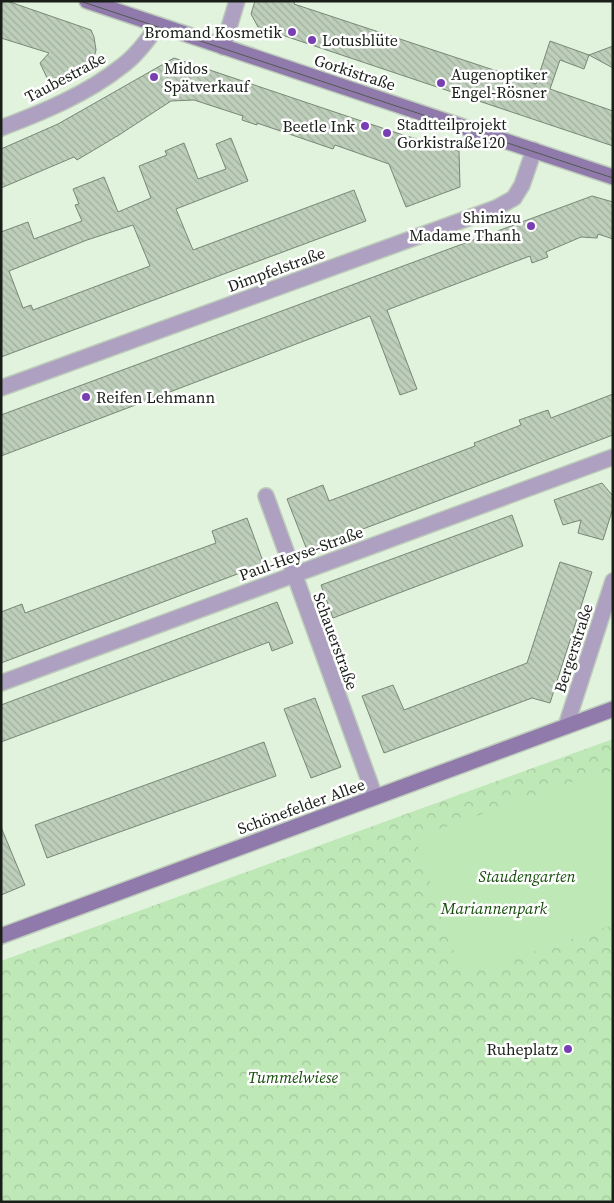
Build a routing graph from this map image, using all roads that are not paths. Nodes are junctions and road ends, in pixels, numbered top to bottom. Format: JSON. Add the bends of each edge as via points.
{"nodes":[{"id":1,"x":87,"y":1,"type":"edge"},
{"id":2,"x":237,"y":1,"type":"edge"},
{"id":3,"x":158,"y":25,"type":"junction"},
{"id":4,"x":222,"y":47,"type":"junction"},
{"id":5,"x":1,"y":128,"type":"edge"},
{"id":6,"x":534,"y":150,"type":"junction"},
{"id":7,"x":613,"y":176,"type":"edge"},
{"id":8,"x":1,"y":388,"type":"edge"},
{"id":9,"x":613,"y":457,"type":"edge"},
{"id":10,"x":266,"y":496,"type":"dead end"},
{"id":11,"x":293,"y":575,"type":"junction"},
{"id":12,"x":613,"y":581,"type":"edge"},
{"id":13,"x":1,"y":683,"type":"edge"},
{"id":14,"x":613,"y":709,"type":"edge"},
{"id":15,"x":566,"y":726,"type":"junction"},
{"id":16,"x":375,"y":797,"type":"junction"},
{"id":17,"x":1,"y":936,"type":"edge"}],
"edges":[{"from":1,"to":3,"type":"main road","name":"Gorkistraße"},
{"from":2,"to":4,"type":"street"},
{"from":3,"to":4,"type":"main road","name":"Gorkistraße"},
{"from":3,"to":5,"type":"street","name":"Taubestraße","via":[[123,66],[96,84],[65,102]]},
{"from":4,"to":6,"type":"main road","name":"Gorkistraße"},
{"from":6,"to":7,"type":"main road","name":"Gorkistraße"},
{"from":6,"to":8,"type":"street","name":"Dimpfelstraße","via":[[514,198],[496,208]]},
{"from":9,"to":11,"type":"street","name":"Paul-Heyse-Straße"},
{"from":10,"to":11,"type":"street","name":"Schauerstraße"},
{"from":11,"to":13,"type":"street","name":"Paul-Heyse-Straße"},
{"from":11,"to":16,"type":"street","name":"Schauerstraße"},
{"from":12,"to":15,"type":"street","name":"Bergerstraße"},
{"from":14,"to":15,"type":"main road","name":"Schönefelder Allee"},
{"from":15,"to":16,"type":"main road","name":"Schönefelder Allee"},
{"from":16,"to":17,"type":"main road","name":"Schönefelder Allee"}]}
